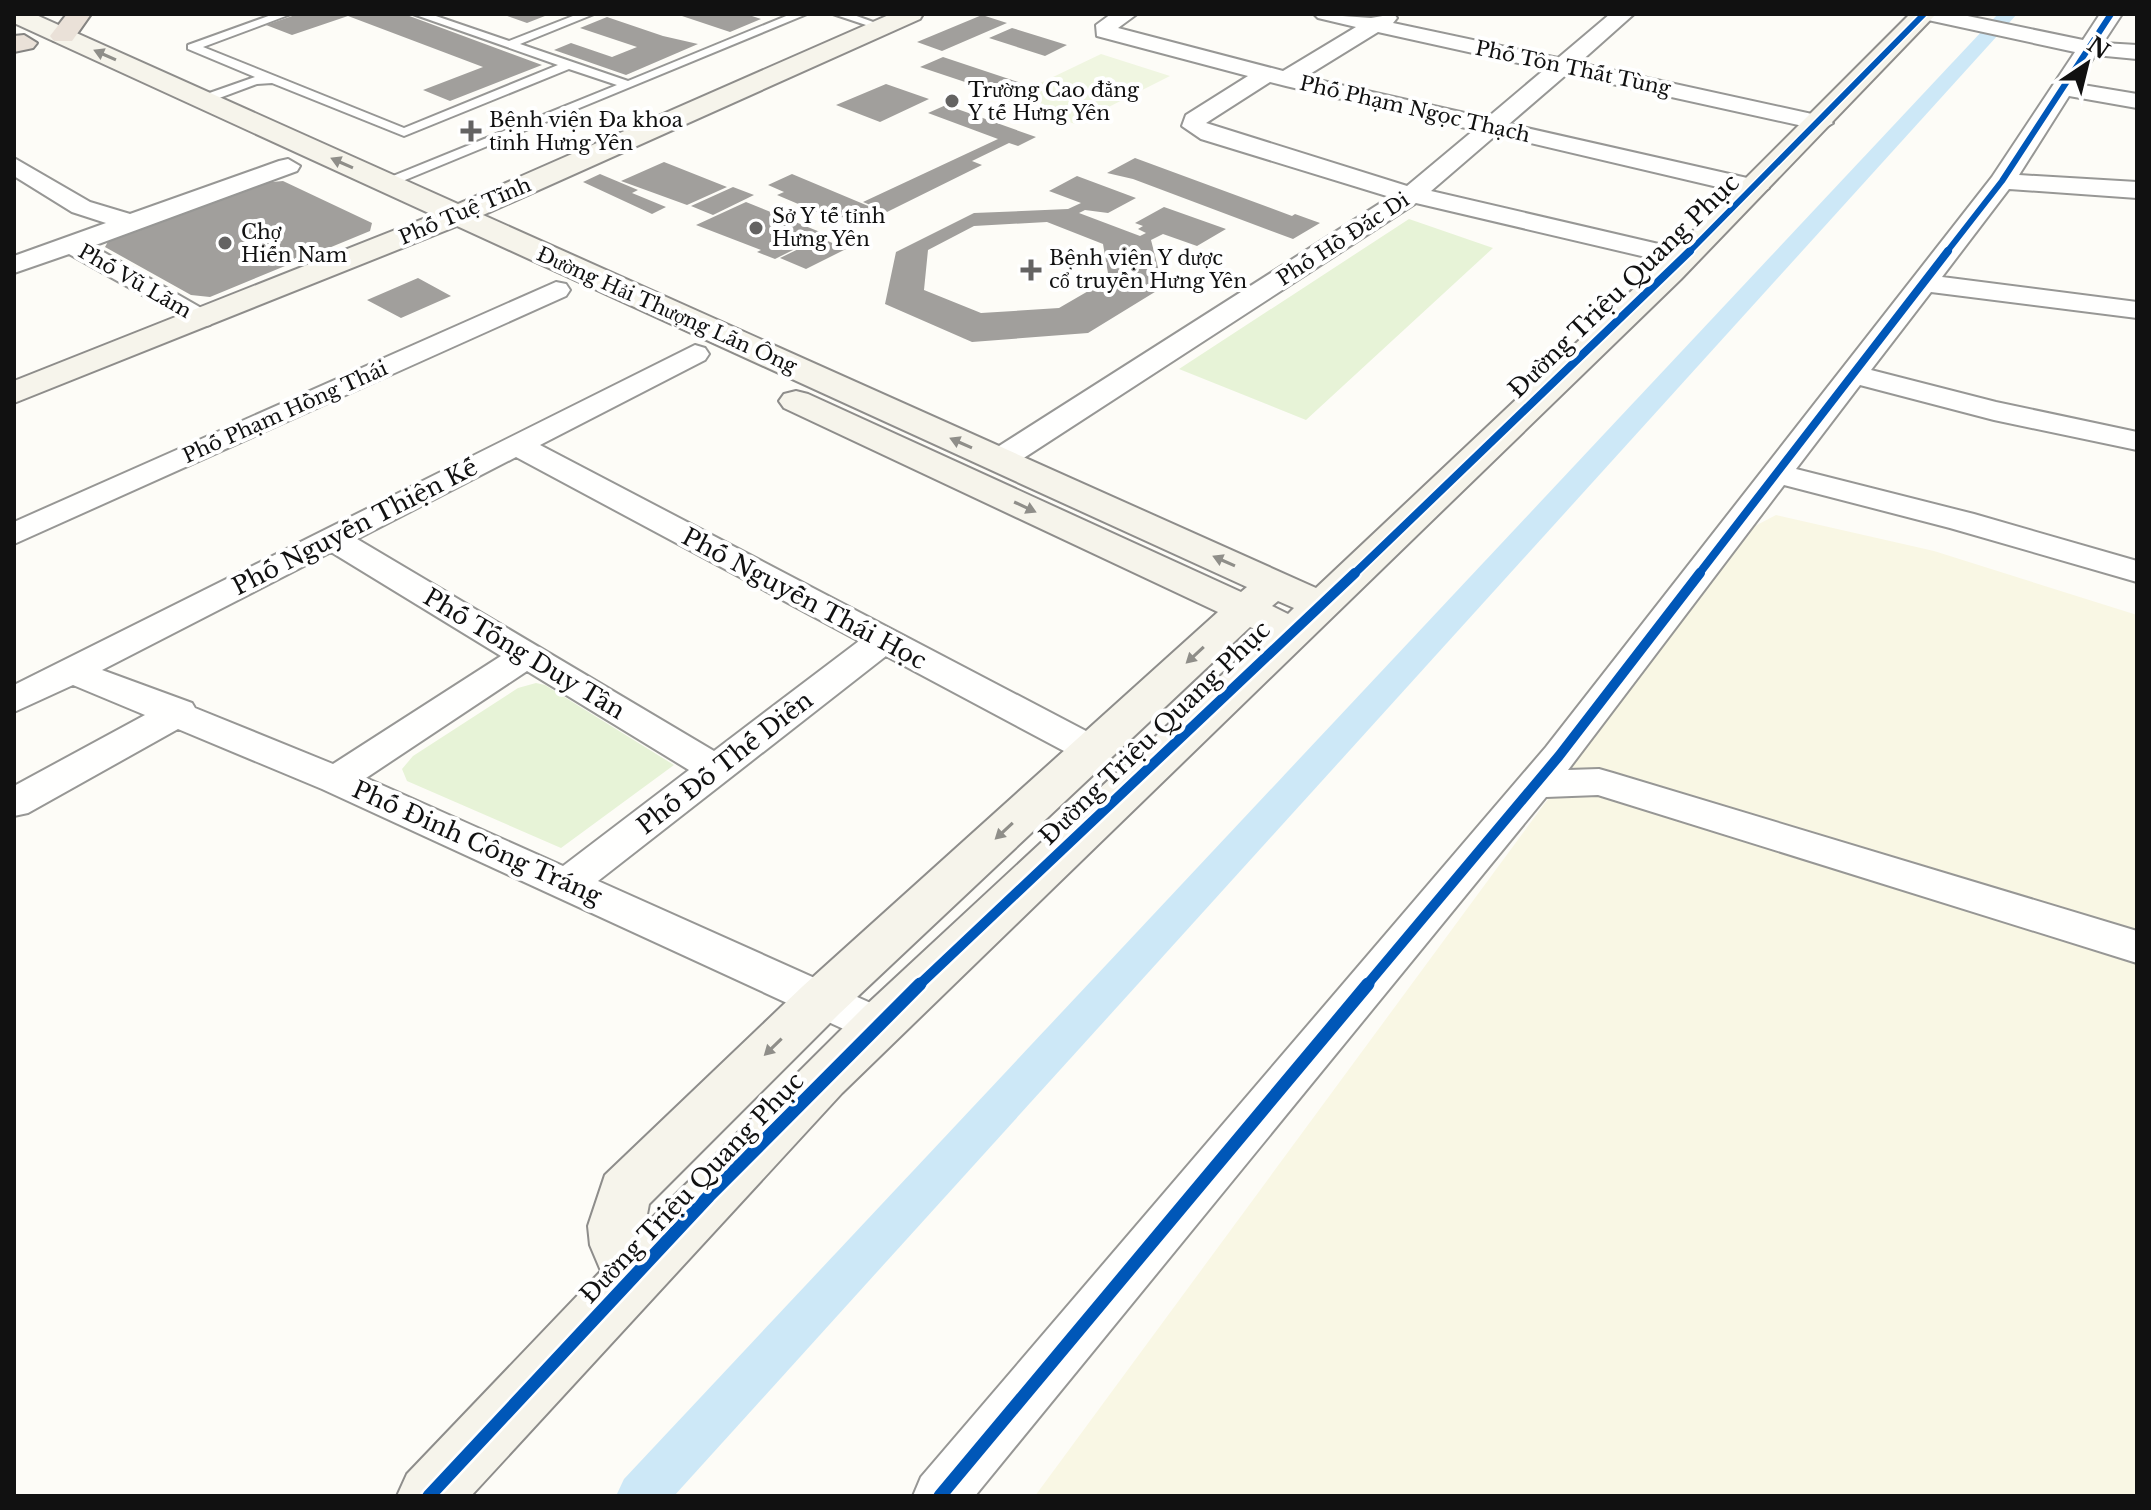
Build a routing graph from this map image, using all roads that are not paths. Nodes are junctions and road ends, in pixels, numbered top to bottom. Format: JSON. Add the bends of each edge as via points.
{"nodes":[{"id":1,"x":285,"y":14,"type":"edge"},
{"id":2,"x":419,"y":14,"type":"edge"},
{"id":3,"x":588,"y":14,"type":"edge"},
{"id":4,"x":801,"y":14,"type":"edge"},
{"id":5,"x":839,"y":14,"type":"edge"},
{"id":6,"x":911,"y":14,"type":"edge"},
{"id":7,"x":1126,"y":14,"type":"edge"},
{"id":8,"x":1325,"y":14,"type":"edge"},
{"id":9,"x":1623,"y":14,"type":"edge"},
{"id":10,"x":1926,"y":14,"type":"edge"},
{"id":11,"x":2111,"y":14,"type":"edge"},
{"id":12,"x":1383,"y":19,"type":"edge"},
{"id":13,"x":71,"y":25,"type":"edge"},
{"id":14,"x":881,"y":27,"type":"junction"},
{"id":15,"x":17,"y":35,"type":"edge"},
{"id":16,"x":508,"y":45,"type":"junction"},
{"id":17,"x":2089,"y":48,"type":"junction"},
{"id":18,"x":2137,"y":52,"type":"edge"},
{"id":19,"x":565,"y":66,"type":"junction"},
{"id":20,"x":1561,"y":66,"type":"junction"},
{"id":21,"x":1276,"y":77,"type":"junction"},
{"id":22,"x":275,"y":80,"type":"junction"},
{"id":23,"x":629,"y":85,"type":"junction"},
{"id":24,"x":2063,"y":88,"type":"junction"},
{"id":25,"x":202,"y":100,"type":"junction"},
{"id":26,"x":2137,"y":101,"type":"edge"},
{"id":27,"x":171,"y":111,"type":"junction"},
{"id":28,"x":1821,"y":123,"type":"junction"},
{"id":29,"x":1491,"y":126,"type":"junction"},
{"id":30,"x":14,"y":165,"type":"edge"},
{"id":31,"x":288,"y":166,"type":"junction"},
{"id":32,"x":2002,"y":181,"type":"junction"},
{"id":33,"x":388,"y":183,"type":"junction"},
{"id":34,"x":1756,"y":188,"type":"junction"},
{"id":35,"x":2137,"y":190,"type":"edge"},
{"id":36,"x":1411,"y":195,"type":"junction"},
{"id":37,"x":458,"y":215,"type":"junction"},
{"id":38,"x":129,"y":222,"type":"junction"},
{"id":39,"x":425,"y":228,"type":"junction"},
{"id":40,"x":71,"y":244,"type":"junction"},
{"id":41,"x":1684,"y":258,"type":"junction"},
{"id":42,"x":14,"y":265,"type":"edge"},
{"id":43,"x":1926,"y":283,"type":"junction"},
{"id":44,"x":556,"y":290,"type":"junction"},
{"id":45,"x":2137,"y":310,"type":"edge"},
{"id":46,"x":200,"y":319,"type":"junction"},
{"id":47,"x":695,"y":354,"type":"junction"},
{"id":48,"x":1855,"y":375,"type":"junction"},
{"id":49,"x":849,"y":392,"type":"junction"},
{"id":50,"x":14,"y":393,"type":"edge"},
{"id":51,"x":817,"y":411,"type":"junction"},
{"id":52,"x":2137,"y":441,"type":"edge"},
{"id":53,"x":517,"y":445,"type":"junction"},
{"id":54,"x":999,"y":460,"type":"junction"},
{"id":55,"x":1777,"y":474,"type":"junction"},
{"id":56,"x":14,"y":534,"type":"edge"},
{"id":57,"x":333,"y":539,"type":"junction"},
{"id":58,"x":2137,"y":572,"type":"edge"},
{"id":59,"x":1259,"y":596,"type":"junction"},
{"id":60,"x":1306,"y":618,"type":"junction"},
{"id":61,"x":882,"y":641,"type":"junction"},
{"id":62,"x":527,"y":655,"type":"junction"},
{"id":63,"x":72,"y":671,"type":"junction"},
{"id":64,"x":14,"y":700,"type":"edge"},
{"id":65,"x":179,"y":712,"type":"junction"},
{"id":66,"x":1092,"y":750,"type":"junction"},
{"id":67,"x":716,"y":769,"type":"junction"},
{"id":68,"x":336,"y":780,"type":"junction"},
{"id":69,"x":1536,"y":784,"type":"junction"},
{"id":70,"x":14,"y":803,"type":"edge"},
{"id":71,"x":567,"y":884,"type":"junction"},
{"id":72,"x":2137,"y":947,"type":"edge"},
{"id":73,"x":821,"y":1000,"type":"junction"},
{"id":74,"x":877,"y":1025,"type":"junction"},
{"id":75,"x":634,"y":1276,"type":"junction"},
{"id":76,"x":429,"y":1496,"type":"edge"},
{"id":77,"x":940,"y":1496,"type":"edge"}],
"edges":[{"from":1,"to":22,"type":"lane","via":[[192,47]]},
{"from":2,"to":16,"type":"lane"},
{"from":3,"to":16,"type":"lane"},
{"from":4,"to":23,"type":"lane"},
{"from":5,"to":14,"type":"lane"},
{"from":6,"to":14,"type":"street","name":"Phố Tuệ Tĩnh"},
{"from":7,"to":21,"type":"street","name":"Phố Phạm Ngọc Thạch","via":[[1105,31]]},
{"from":8,"to":12,"type":"street","name":"Phố Tôn Thất Tùng"},
{"from":9,"to":20,"type":"street","name":"Phố Hồ Đắc Di"},
{"from":10,"to":17,"type":"street"},
{"from":10,"to":28,"type":"street","name":"Đường Triệu Quang Phục"},
{"from":11,"to":17,"type":"street"},
{"from":12,"to":20,"type":"street","name":"Phố Tôn Thất Tùng"},
{"from":12,"to":21,"type":"street"},
{"from":13,"to":15,"type":"street","name":"Đường Hải Thượng Lãn Ông"},
{"from":25,"to":13,"type":"street","name":"Đường Hải Thượng Lãn Ông","one_way":true},
{"from":14,"to":37,"type":"street","name":"Phố Tuệ Tĩnh"},
{"from":15,"to":27,"type":"street","name":"Đường Hải Thượng Lãn Ông"},
{"from":16,"to":19,"type":"lane"},
{"from":17,"to":18,"type":"street"},
{"from":17,"to":24,"type":"street"},
{"from":19,"to":22,"type":"lane","via":[[404,132]]},
{"from":19,"to":23,"type":"lane"},
{"from":20,"to":28,"type":"street","name":"Phố Tôn Thất Tùng"},
{"from":20,"to":29,"type":"street","name":"Phố Hồ Đắc Di"},
{"from":21,"to":29,"type":"street","name":"Phố Phạm Ngọc Thạch"},
{"from":21,"to":36,"type":"street","via":[[1194,120],[1194,126]]},
{"from":22,"to":25,"type":"lane","via":[[256,80]]},
{"from":23,"to":33,"type":"lane"},
{"from":24,"to":26,"type":"street"},
{"from":24,"to":32,"type":"street"},
{"from":25,"to":27,"type":"street"},
{"from":33,"to":25,"type":"street","name":"Đường Hải Thượng Lãn Ông","one_way":true},
{"from":27,"to":31,"type":"street","name":"Đường Hải Thượng Lãn Ông"},
{"from":28,"to":34,"type":"street","name":"Đường Triệu Quang Phục"},
{"from":29,"to":34,"type":"street","name":"Phố Phạm Ngọc Thạch"},
{"from":29,"to":36,"type":"street","name":"Phố Hồ Đắc Di"},
{"from":30,"to":38,"type":"street","via":[[81,207]]},
{"from":31,"to":38,"type":"street"},
{"from":31,"to":39,"type":"street","name":"Đường Hải Thượng Lãn Ông"},
{"from":32,"to":35,"type":"street"},
{"from":32,"to":43,"type":"street"},
{"from":33,"to":37,"type":"street","name":"Đường Hải Thượng Lãn Ông"},
{"from":34,"to":41,"type":"street","name":"Đường Triệu Quang Phục"},
{"from":36,"to":41,"type":"street"},
{"from":36,"to":54,"type":"street","name":"Phố Hồ Đắc Di"},
{"from":37,"to":39,"type":"street","name":"Phố Tuệ Tĩnh"},
{"from":37,"to":49,"type":"street","name":"Đường Hải Thượng Lãn Ông"},
{"from":38,"to":40,"type":"street"},
{"from":39,"to":44,"type":"street","name":"Đường Hải Thượng Lãn Ông"},
{"from":39,"to":46,"type":"street","name":"Phố Tuệ Tĩnh"},
{"from":40,"to":42,"type":"street"},
{"from":40,"to":46,"type":"street","name":"Phố Vũ Lãm"},
{"from":41,"to":60,"type":"street","name":"Đường Triệu Quang Phục"},
{"from":43,"to":45,"type":"street"},
{"from":43,"to":48,"type":"street"},
{"from":44,"to":47,"type":"street","name":"Đường Hải Thượng Lãn Ông"},
{"from":44,"to":56,"type":"street","name":"Phố Phạm Hồng Thái"},
{"from":46,"to":50,"type":"street","name":"Phố Tuệ Tĩnh"},
{"from":47,"to":51,"type":"street","name":"Đường Hải Thượng Lãn Ông"},
{"from":47,"to":53,"type":"street","name":"Phố Nguyễn Thiện Kế"},
{"from":48,"to":52,"type":"street"},
{"from":48,"to":55,"type":"street"},
{"from":49,"to":51,"type":"street"},
{"from":54,"to":49,"type":"street","name":"Đường Hải Thượng Lãn Ông","one_way":true},
{"from":51,"to":59,"type":"street","name":"Đường Hải Thượng Lãn Ông","one_way":true},
{"from":53,"to":57,"type":"street","name":"Phố Nguyễn Thiện Kế"},
{"from":53,"to":61,"type":"street","name":"Phố Nguyễn Thái Học"},
{"from":59,"to":54,"type":"street","name":"Đường Hải Thượng Lãn Ông","one_way":true},
{"from":55,"to":58,"type":"street"},
{"from":55,"to":69,"type":"street"},
{"from":57,"to":62,"type":"street","name":"Phố Tống Duy Tân"},
{"from":57,"to":63,"type":"street","name":"Phố Nguyễn Thiện Kế"},
{"from":59,"to":60,"type":"street","name":"Đường Hải Thượng Lãn Ông"},
{"from":59,"to":66,"type":"street","name":"Đường Triệu Quang Phục","one_way":true},
{"from":60,"to":74,"type":"street","name":"Đường Triệu Quang Phục"},
{"from":61,"to":66,"type":"street","name":"Phố Nguyễn Thái Học"},
{"from":61,"to":67,"type":"street","name":"Phố Đỗ Thế Diên"},
{"from":62,"to":67,"type":"street","name":"Phố Tống Duy Tân"},
{"from":62,"to":68,"type":"street"},
{"from":63,"to":64,"type":"street","name":"Phố Nguyễn Thiện Kế"},
{"from":63,"to":65,"type":"street","name":"Phố Đinh Công Tráng"},
{"from":65,"to":68,"type":"street","name":"Phố Đinh Công Tráng"},
{"from":65,"to":70,"type":"street"},
{"from":66,"to":73,"type":"street","name":"Đường Triệu Quang Phục","one_way":true},
{"from":67,"to":71,"type":"street","name":"Phố Đỗ Thế Diên"},
{"from":68,"to":71,"type":"street","name":"Phố Đinh Công Tráng"},
{"from":69,"to":72,"type":"street","via":[[1599,782]]},
{"from":69,"to":77,"type":"street"},
{"from":71,"to":73,"type":"street","name":"Phố Đinh Công Tráng"},
{"from":73,"to":74,"type":"street","name":"Phố Đinh Công Tráng"},
{"from":73,"to":75,"type":"street","name":"Đường Triệu Quang Phục","one_way":true,"via":[[625,1192],[615,1219],[617,1251]]},
{"from":74,"to":75,"type":"street","name":"Đường Triệu Quang Phục"},
{"from":75,"to":76,"type":"street","name":"Đường Triệu Quang Phục"}]}
